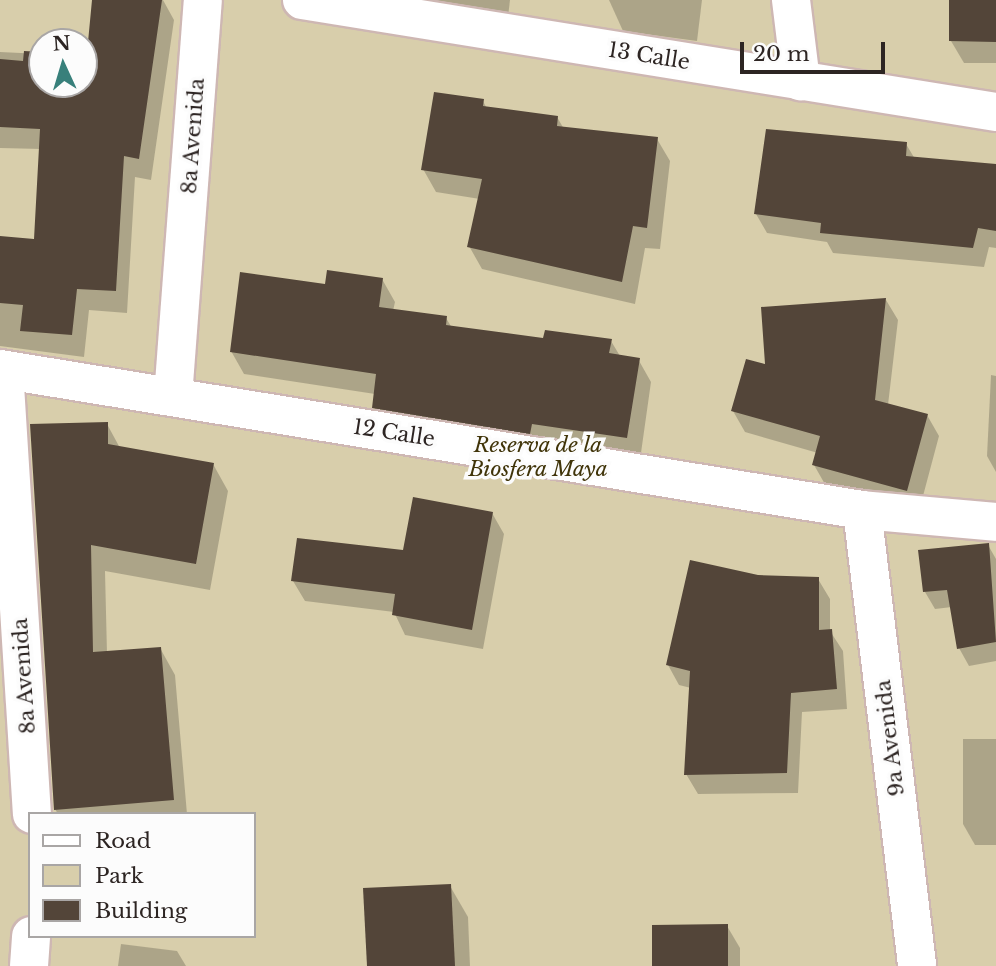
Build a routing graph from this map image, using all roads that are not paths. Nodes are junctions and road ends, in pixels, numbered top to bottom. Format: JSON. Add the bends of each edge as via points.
{"nodes":[{"id":1,"x":203,"y":0,"type":"edge"},
{"id":2,"x":302,"y":0,"type":"edge"},
{"id":3,"x":792,"y":0,"type":"edge"},
{"id":4,"x":801,"y":81,"type":"junction"},
{"id":5,"x":996,"y":112,"type":"edge"},
{"id":6,"x":2,"y":370,"type":"edge"},
{"id":7,"x":173,"y":397,"type":"junction"},
{"id":8,"x":862,"y":510,"type":"junction"},
{"id":9,"x":996,"y":523,"type":"edge"},
{"id":10,"x":32,"y":812,"type":"edge"},
{"id":11,"x":31,"y":938,"type":"edge"},
{"id":12,"x":29,"y":966,"type":"edge"},
{"id":13,"x":917,"y":966,"type":"edge"}],
"edges":[{"from":1,"to":7,"type":"street","name":"8a Avenida"},
{"from":2,"to":4,"type":"street","name":"13 Calle"},
{"from":3,"to":4,"type":"street"},
{"from":4,"to":5,"type":"street","name":"13 Calle"},
{"from":6,"to":7,"type":"street","name":"12 Calle"},
{"from":6,"to":10,"type":"street","name":"8a Avenida"},
{"from":7,"to":8,"type":"street","name":"12 Calle"},
{"from":8,"to":9,"type":"street","name":"12 Calle"},
{"from":8,"to":13,"type":"street","name":"9a Avenida"},
{"from":11,"to":12,"type":"street"}]}
